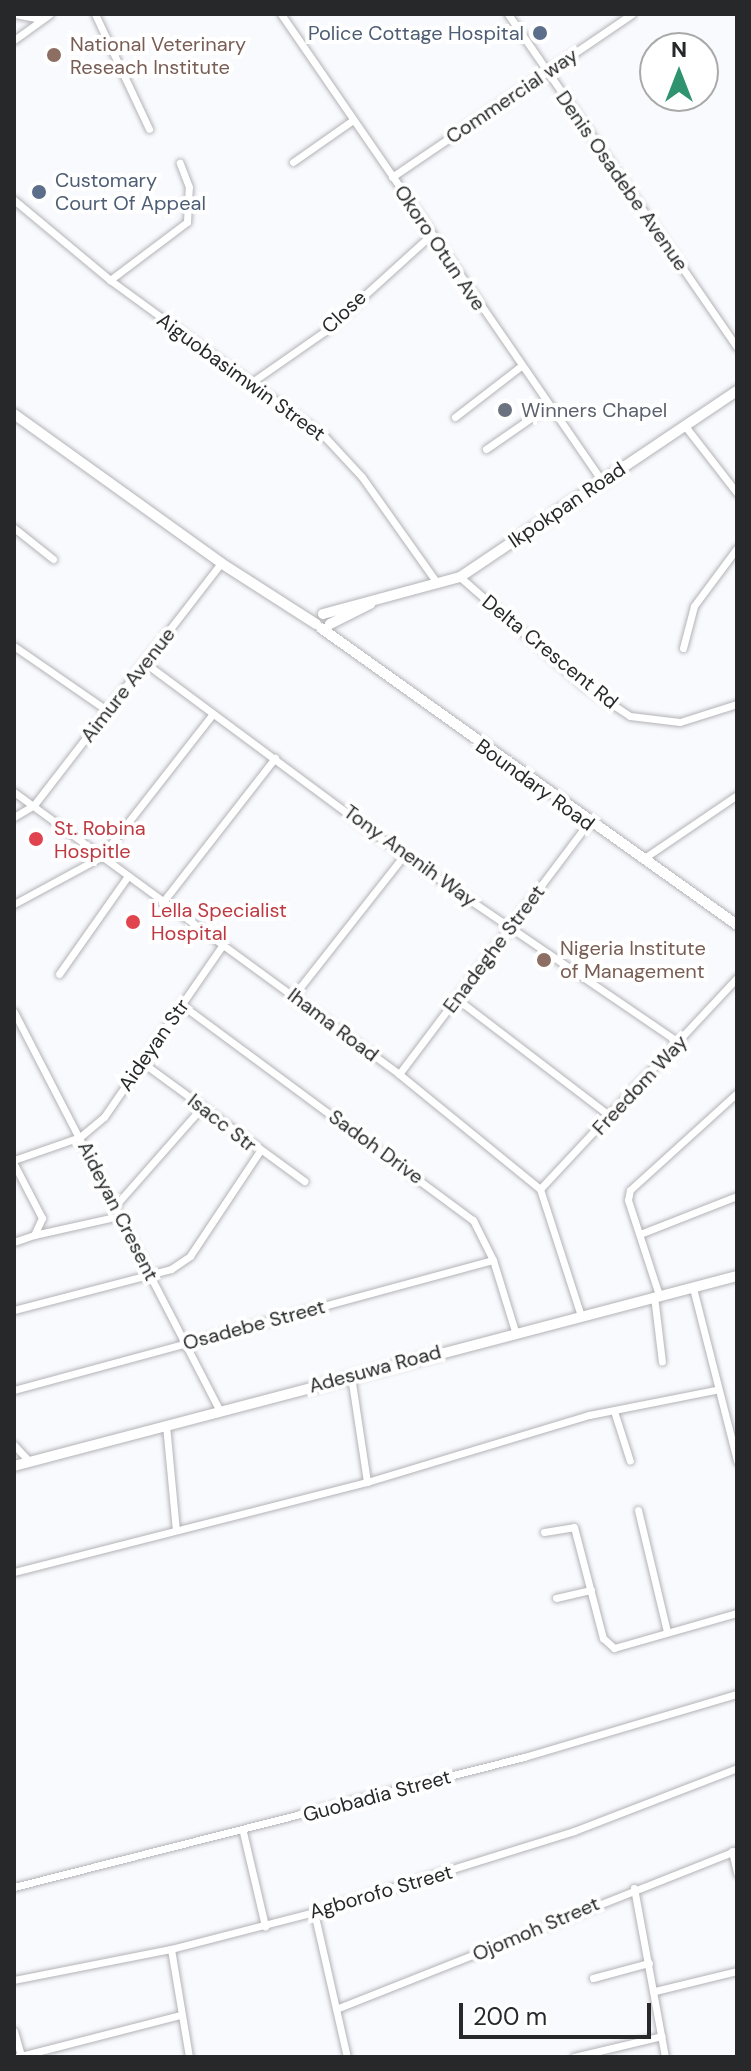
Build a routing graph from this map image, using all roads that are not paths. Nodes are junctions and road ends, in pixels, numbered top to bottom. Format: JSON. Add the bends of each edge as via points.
{"nodes":[{"id":1,"x":50,"y":14,"type":"edge"},
{"id":2,"x":95,"y":14,"type":"edge"},
{"id":3,"x":281,"y":14,"type":"edge"},
{"id":4,"x":508,"y":14,"type":"edge"},
{"id":5,"x":632,"y":14,"type":"edge"},
{"id":6,"x":18,"y":16,"type":"edge"},
{"id":7,"x":41,"y":19,"type":"junction"},
{"id":8,"x":17,"y":37,"type":"edge"},
{"id":9,"x":545,"y":72,"type":"junction"},
{"id":10,"x":353,"y":120,"type":"junction"},
{"id":11,"x":149,"y":129,"type":"dead end"},
{"id":12,"x":293,"y":162,"type":"dead end"},
{"id":13,"x":180,"y":163,"type":"dead end"},
{"id":14,"x":392,"y":177,"type":"junction"},
{"id":15,"x":14,"y":200,"type":"edge"},
{"id":16,"x":431,"y":235,"type":"junction"},
{"id":17,"x":110,"y":280,"type":"junction"},
{"id":18,"x":737,"y":347,"type":"edge"},
{"id":19,"x":521,"y":366,"type":"junction"},
{"id":20,"x":252,"y":382,"type":"junction"},
{"id":21,"x":737,"y":391,"type":"edge"},
{"id":22,"x":548,"y":406,"type":"junction"},
{"id":23,"x":455,"y":417,"type":"dead end"},
{"id":24,"x":16,"y":418,"type":"edge"},
{"id":25,"x":685,"y":426,"type":"junction"},
{"id":26,"x":486,"y":449,"type":"dead end"},
{"id":27,"x":602,"y":481,"type":"junction"},
{"id":28,"x":737,"y":493,"type":"edge"},
{"id":29,"x":14,"y":528,"type":"edge"},
{"id":30,"x":737,"y":548,"type":"edge"},
{"id":31,"x":53,"y":559,"type":"dead end"},
{"id":32,"x":221,"y":563,"type":"junction"},
{"id":33,"x":460,"y":577,"type":"junction"},
{"id":34,"x":437,"y":583,"type":"junction"},
{"id":35,"x":323,"y":622,"type":"junction"},
{"id":36,"x":14,"y":646,"type":"edge"},
{"id":37,"x":683,"y":648,"type":"dead end"},
{"id":38,"x":145,"y":663,"type":"junction"},
{"id":39,"x":737,"y":704,"type":"edge"},
{"id":40,"x":108,"y":711,"type":"junction"},
{"id":41,"x":212,"y":715,"type":"junction"},
{"id":42,"x":275,"y":758,"type":"junction"},
{"id":43,"x":14,"y":792,"type":"edge"},
{"id":44,"x":737,"y":795,"type":"edge"},
{"id":45,"x":34,"y":805,"type":"junction"},
{"id":46,"x":14,"y":817,"type":"edge"},
{"id":47,"x":588,"y":823,"type":"junction"},
{"id":48,"x":404,"y":855,"type":"junction"},
{"id":49,"x":101,"y":857,"type":"junction"},
{"id":50,"x":643,"y":860,"type":"junction"},
{"id":51,"x":128,"y":876,"type":"junction"},
{"id":52,"x":162,"y":903,"type":"junction"},
{"id":53,"x":14,"y":904,"type":"edge"},
{"id":54,"x":737,"y":925,"type":"edge"},
{"id":55,"x":510,"y":929,"type":"junction"},
{"id":56,"x":222,"y":946,"type":"junction"},
{"id":57,"x":59,"y":974,"type":"dead end"},
{"id":58,"x":737,"y":978,"type":"edge"},
{"id":59,"x":294,"y":995,"type":"junction"},
{"id":60,"x":457,"y":999,"type":"junction"},
{"id":61,"x":182,"y":1005,"type":"junction"},
{"id":62,"x":14,"y":1012,"type":"edge"},
{"id":63,"x":680,"y":1043,"type":"junction"},
{"id":64,"x":143,"y":1063,"type":"junction"},
{"id":65,"x":399,"y":1074,"type":"junction"},
{"id":66,"x":737,"y":1093,"type":"edge"},
{"id":67,"x":202,"y":1107,"type":"junction"},
{"id":68,"x":610,"y":1116,"type":"junction"},
{"id":69,"x":80,"y":1137,"type":"junction"},
{"id":70,"x":259,"y":1152,"type":"junction"},
{"id":71,"x":14,"y":1162,"type":"edge"},
{"id":72,"x":304,"y":1181,"type":"dead end"},
{"id":73,"x":540,"y":1189,"type":"junction"},
{"id":74,"x":737,"y":1196,"type":"edge"},
{"id":75,"x":115,"y":1206,"type":"junction"},
{"id":76,"x":120,"y":1216,"type":"junction"},
{"id":77,"x":640,"y":1234,"type":"junction"},
{"id":78,"x":34,"y":1235,"type":"junction"},
{"id":79,"x":14,"y":1242,"type":"edge"},
{"id":80,"x":493,"y":1260,"type":"junction"},
{"id":81,"x":152,"y":1275,"type":"junction"},
{"id":82,"x":737,"y":1276,"type":"edge"},
{"id":83,"x":693,"y":1288,"type":"junction"},
{"id":84,"x":657,"y":1296,"type":"junction"},
{"id":85,"x":14,"y":1310,"type":"edge"},
{"id":86,"x":580,"y":1313,"type":"junction"},
{"id":87,"x":515,"y":1331,"type":"junction"},
{"id":88,"x":185,"y":1344,"type":"junction"},
{"id":89,"x":662,"y":1362,"type":"dead end"},
{"id":90,"x":351,"y":1376,"type":"junction"},
{"id":91,"x":14,"y":1390,"type":"edge"},
{"id":92,"x":715,"y":1390,"type":"junction"},
{"id":93,"x":219,"y":1410,"type":"junction"},
{"id":94,"x":614,"y":1411,"type":"junction"},
{"id":95,"x":166,"y":1425,"type":"junction"},
{"id":96,"x":14,"y":1445,"type":"edge"},
{"id":97,"x":29,"y":1461,"type":"junction"},
{"id":98,"x":630,"y":1461,"type":"dead end"},
{"id":99,"x":737,"y":1461,"type":"edge"},
{"id":100,"x":14,"y":1466,"type":"edge"},
{"id":101,"x":367,"y":1482,"type":"junction"},
{"id":102,"x":638,"y":1510,"type":"dead end"},
{"id":103,"x":176,"y":1530,"type":"junction"},
{"id":104,"x":544,"y":1532,"type":"dead end"},
{"id":105,"x":14,"y":1572,"type":"edge"},
{"id":106,"x":591,"y":1590,"type":"junction"},
{"id":107,"x":556,"y":1598,"type":"dead end"},
{"id":108,"x":737,"y":1613,"type":"edge"},
{"id":109,"x":667,"y":1632,"type":"junction"},
{"id":110,"x":737,"y":1694,"type":"edge"},
{"id":111,"x":737,"y":1768,"type":"edge"},
{"id":112,"x":243,"y":1832,"type":"junction"},
{"id":113,"x":734,"y":1850,"type":"edge"},
{"id":114,"x":737,"y":1873,"type":"edge"},
{"id":115,"x":14,"y":1887,"type":"edge"},
{"id":116,"x":634,"y":1888,"type":"junction"},
{"id":117,"x":314,"y":1912,"type":"junction"},
{"id":118,"x":265,"y":1926,"type":"junction"},
{"id":119,"x":171,"y":1949,"type":"junction"},
{"id":120,"x":649,"y":1963,"type":"junction"},
{"id":121,"x":737,"y":1971,"type":"edge"},
{"id":122,"x":593,"y":1978,"type":"dead end"},
{"id":123,"x":14,"y":1980,"type":"edge"},
{"id":124,"x":655,"y":1991,"type":"junction"},
{"id":125,"x":336,"y":2009,"type":"junction"},
{"id":126,"x":181,"y":2015,"type":"junction"},
{"id":127,"x":14,"y":2031,"type":"edge"},
{"id":128,"x":662,"y":2036,"type":"junction"},
{"id":129,"x":594,"y":2054,"type":"edge"},
{"id":130,"x":19,"y":2056,"type":"edge"},
{"id":131,"x":189,"y":2057,"type":"edge"},
{"id":132,"x":347,"y":2057,"type":"edge"},
{"id":133,"x":574,"y":2057,"type":"edge"},
{"id":134,"x":665,"y":2057,"type":"edge"}],
"edges":[{"from":1,"to":7,"type":"street"},
{"from":2,"to":11,"type":"street"},
{"from":3,"to":10,"type":"street","name":"Okoro Otun Ave"},
{"from":4,"to":9,"type":"street","name":"Denis Osadebe Avenue"},
{"from":5,"to":9,"type":"street","name":"Commercial way"},
{"from":6,"to":7,"type":"street"},
{"from":6,"to":8,"type":"street"},
{"from":7,"to":8,"type":"street"},
{"from":9,"to":14,"type":"street","name":"Commercial way"},
{"from":9,"to":18,"type":"street","name":"Denis Osadebe Avenue"},
{"from":10,"to":12,"type":"street"},
{"from":10,"to":14,"type":"street","name":"Okoro Otun Ave"},
{"from":13,"to":17,"type":"street","via":[[189,187],[187,222]]},
{"from":14,"to":16,"type":"street","name":"Okoro Otun Ave"},
{"from":15,"to":17,"type":"street","name":"Aiguobasimwin Street"},
{"from":16,"to":19,"type":"street","name":"Okoro Otun Ave"},
{"from":16,"to":20,"type":"street","name":"Close","via":[[325,331]]},
{"from":17,"to":20,"type":"street","name":"Aiguobasimwin Street"},
{"from":19,"to":22,"type":"street","name":"Okoro Otun Ave"},
{"from":19,"to":23,"type":"street"},
{"from":20,"to":34,"type":"street","name":"Aiguobasimwin Street","via":[[344,455]]},
{"from":21,"to":25,"type":"street","name":"Ikpokpan Road"},
{"from":22,"to":26,"type":"street"},
{"from":22,"to":27,"type":"street","name":"Okoro Otun Ave"},
{"from":24,"to":32,"type":"street","name":"Boundary Road"},
{"from":25,"to":27,"type":"street","name":"Ikpokpan Road"},
{"from":25,"to":28,"type":"street"},
{"from":27,"to":33,"type":"street","name":"Ikpokpan Road"},
{"from":29,"to":31,"type":"street"},
{"from":30,"to":37,"type":"street","via":[[694,606]]},
{"from":32,"to":35,"type":"street","name":"Boundary Road","via":[[288,609]]},
{"from":32,"to":38,"type":"street","name":"Aimure Avenue"},
{"from":33,"to":34,"type":"street","name":"Ikpokpan Road"},
{"from":33,"to":39,"type":"street","name":"Delta Crescent Rd","via":[[583,685],[630,716],[680,722]]},
{"from":34,"to":35,"type":"street","name":"Ikpokpan Road"},
{"from":35,"to":47,"type":"street","name":"Boundary Road","via":[[335,643]]},
{"from":36,"to":40,"type":"street"},
{"from":38,"to":40,"type":"street","name":"Aimure Avenue"},
{"from":38,"to":41,"type":"street","name":"Tony Anenih Way"},
{"from":40,"to":45,"type":"street","name":"Aimure Avenue"},
{"from":41,"to":42,"type":"street","name":"Tony Anenih Way"},
{"from":41,"to":49,"type":"street"},
{"from":42,"to":48,"type":"street","name":"Tony Anenih Way"},
{"from":42,"to":52,"type":"street"},
{"from":43,"to":45,"type":"street","name":"Ihama Road"},
{"from":44,"to":50,"type":"street"},
{"from":45,"to":46,"type":"street"},
{"from":45,"to":49,"type":"street","name":"Ihama Road"},
{"from":47,"to":50,"type":"street","name":"Boundary Road"},
{"from":47,"to":55,"type":"street","name":"Enadeghe Street"},
{"from":48,"to":55,"type":"street","name":"Tony Anenih Way"},
{"from":48,"to":59,"type":"street"},
{"from":49,"to":51,"type":"street","name":"Ihama Road"},
{"from":49,"to":53,"type":"street"},
{"from":50,"to":54,"type":"street","name":"Boundary Road"},
{"from":51,"to":52,"type":"street","name":"Ihama Road"},
{"from":51,"to":57,"type":"street"},
{"from":52,"to":56,"type":"street","name":"Ihama Road"},
{"from":55,"to":60,"type":"street","name":"Enadeghe Street"},
{"from":55,"to":63,"type":"street","name":"Tony Anenih Way"},
{"from":56,"to":59,"type":"street","name":"Ihama Road"},
{"from":56,"to":61,"type":"street","name":"Aideyan Str"},
{"from":58,"to":63,"type":"street","name":"Freedom Way"},
{"from":59,"to":65,"type":"street","name":"Ihama Road"},
{"from":60,"to":65,"type":"street","name":"Enadeghe Street"},
{"from":60,"to":68,"type":"street"},
{"from":61,"to":64,"type":"street","name":"Aideyan Str"},
{"from":61,"to":80,"type":"street","name":"Sadoh Drive","via":[[461,1210],[473,1220]]},
{"from":62,"to":69,"type":"street","name":"Aideyan Cresent"},
{"from":63,"to":68,"type":"street","name":"Freedom Way"},
{"from":64,"to":67,"type":"street","name":"Isacc Str"},
{"from":64,"to":69,"type":"street","name":"Aideyan Str","via":[[104,1117]]},
{"from":65,"to":73,"type":"street","name":"Ihama Road"},
{"from":66,"to":77,"type":"street","via":[[630,1190],[628,1200]]},
{"from":67,"to":70,"type":"street","name":"Isacc Str"},
{"from":67,"to":75,"type":"street"},
{"from":68,"to":73,"type":"street","name":"Freedom Way"},
{"from":69,"to":71,"type":"street"},
{"from":69,"to":75,"type":"street","name":"Aideyan Cresent"},
{"from":70,"to":72,"type":"street","name":"Isacc Str"},
{"from":70,"to":81,"type":"street","via":[[190,1256]]},
{"from":71,"to":78,"type":"street","via":[[42,1218]]},
{"from":73,"to":86,"type":"street"},
{"from":74,"to":77,"type":"street"},
{"from":75,"to":76,"type":"street","name":"Aideyan Cresent"},
{"from":76,"to":78,"type":"street"},
{"from":76,"to":81,"type":"street","name":"Aideyan Cresent"},
{"from":77,"to":84,"type":"street"},
{"from":78,"to":79,"type":"street"},
{"from":80,"to":87,"type":"street","name":"Sadoh Drive"},
{"from":80,"to":88,"type":"street","name":"Osadebe Street"},
{"from":81,"to":85,"type":"street"},
{"from":81,"to":88,"type":"street","name":"Aideyan Cresent"},
{"from":82,"to":83,"type":"street","name":"Adesuwa Road"},
{"from":83,"to":84,"type":"street","name":"Adesuwa Road"},
{"from":83,"to":92,"type":"street"},
{"from":84,"to":86,"type":"street","name":"Adesuwa Road"},
{"from":84,"to":89,"type":"street"},
{"from":86,"to":87,"type":"street","name":"Adesuwa Road"},
{"from":87,"to":90,"type":"street","name":"Adesuwa Road"},
{"from":88,"to":91,"type":"street","name":"Osadebe Street"},
{"from":88,"to":93,"type":"street","name":"Aideyan Cresent"},
{"from":90,"to":93,"type":"street","name":"Adesuwa Road"},
{"from":90,"to":101,"type":"street"},
{"from":92,"to":94,"type":"street"},
{"from":92,"to":99,"type":"street"},
{"from":93,"to":95,"type":"street","name":"Adesuwa Road"},
{"from":94,"to":98,"type":"street"},
{"from":94,"to":101,"type":"street"},
{"from":95,"to":97,"type":"street","name":"Adesuwa Road"},
{"from":95,"to":103,"type":"street"},
{"from":96,"to":97,"type":"street"},
{"from":97,"to":100,"type":"street","name":"Adesuwa Road"},
{"from":101,"to":103,"type":"street"},
{"from":102,"to":109,"type":"street"},
{"from":103,"to":105,"type":"street"},
{"from":104,"to":106,"type":"street","via":[[574,1527]]},
{"from":106,"to":107,"type":"street"},
{"from":106,"to":109,"type":"street","via":[[607,1645],[614,1648]]},
{"from":108,"to":109,"type":"street"},
{"from":110,"to":112,"type":"street","name":"Guobadia Street"},
{"from":111,"to":117,"type":"street","name":"Agborofo Street","via":[[574,1831]]},
{"from":112,"to":115,"type":"street","name":"Guobadia Street"},
{"from":112,"to":118,"type":"street"},
{"from":113,"to":114,"type":"street"},
{"from":113,"to":116,"type":"street","name":"Ojomoh Street"},
{"from":116,"to":120,"type":"street"},
{"from":116,"to":125,"type":"street","name":"Ojomoh Street"},
{"from":117,"to":118,"type":"street","name":"Agborofo Street"},
{"from":117,"to":125,"type":"street"},
{"from":118,"to":119,"type":"street","name":"Agborofo Street"},
{"from":119,"to":123,"type":"street","name":"Agborofo Street"},
{"from":119,"to":126,"type":"street"},
{"from":120,"to":122,"type":"street"},
{"from":120,"to":124,"type":"street"},
{"from":121,"to":124,"type":"street"},
{"from":124,"to":128,"type":"street"},
{"from":125,"to":132,"type":"street"},
{"from":126,"to":130,"type":"street"},
{"from":126,"to":131,"type":"street"},
{"from":127,"to":130,"type":"street"},
{"from":128,"to":129,"type":"street"},
{"from":128,"to":134,"type":"street"},
{"from":129,"to":133,"type":"street"}]}
